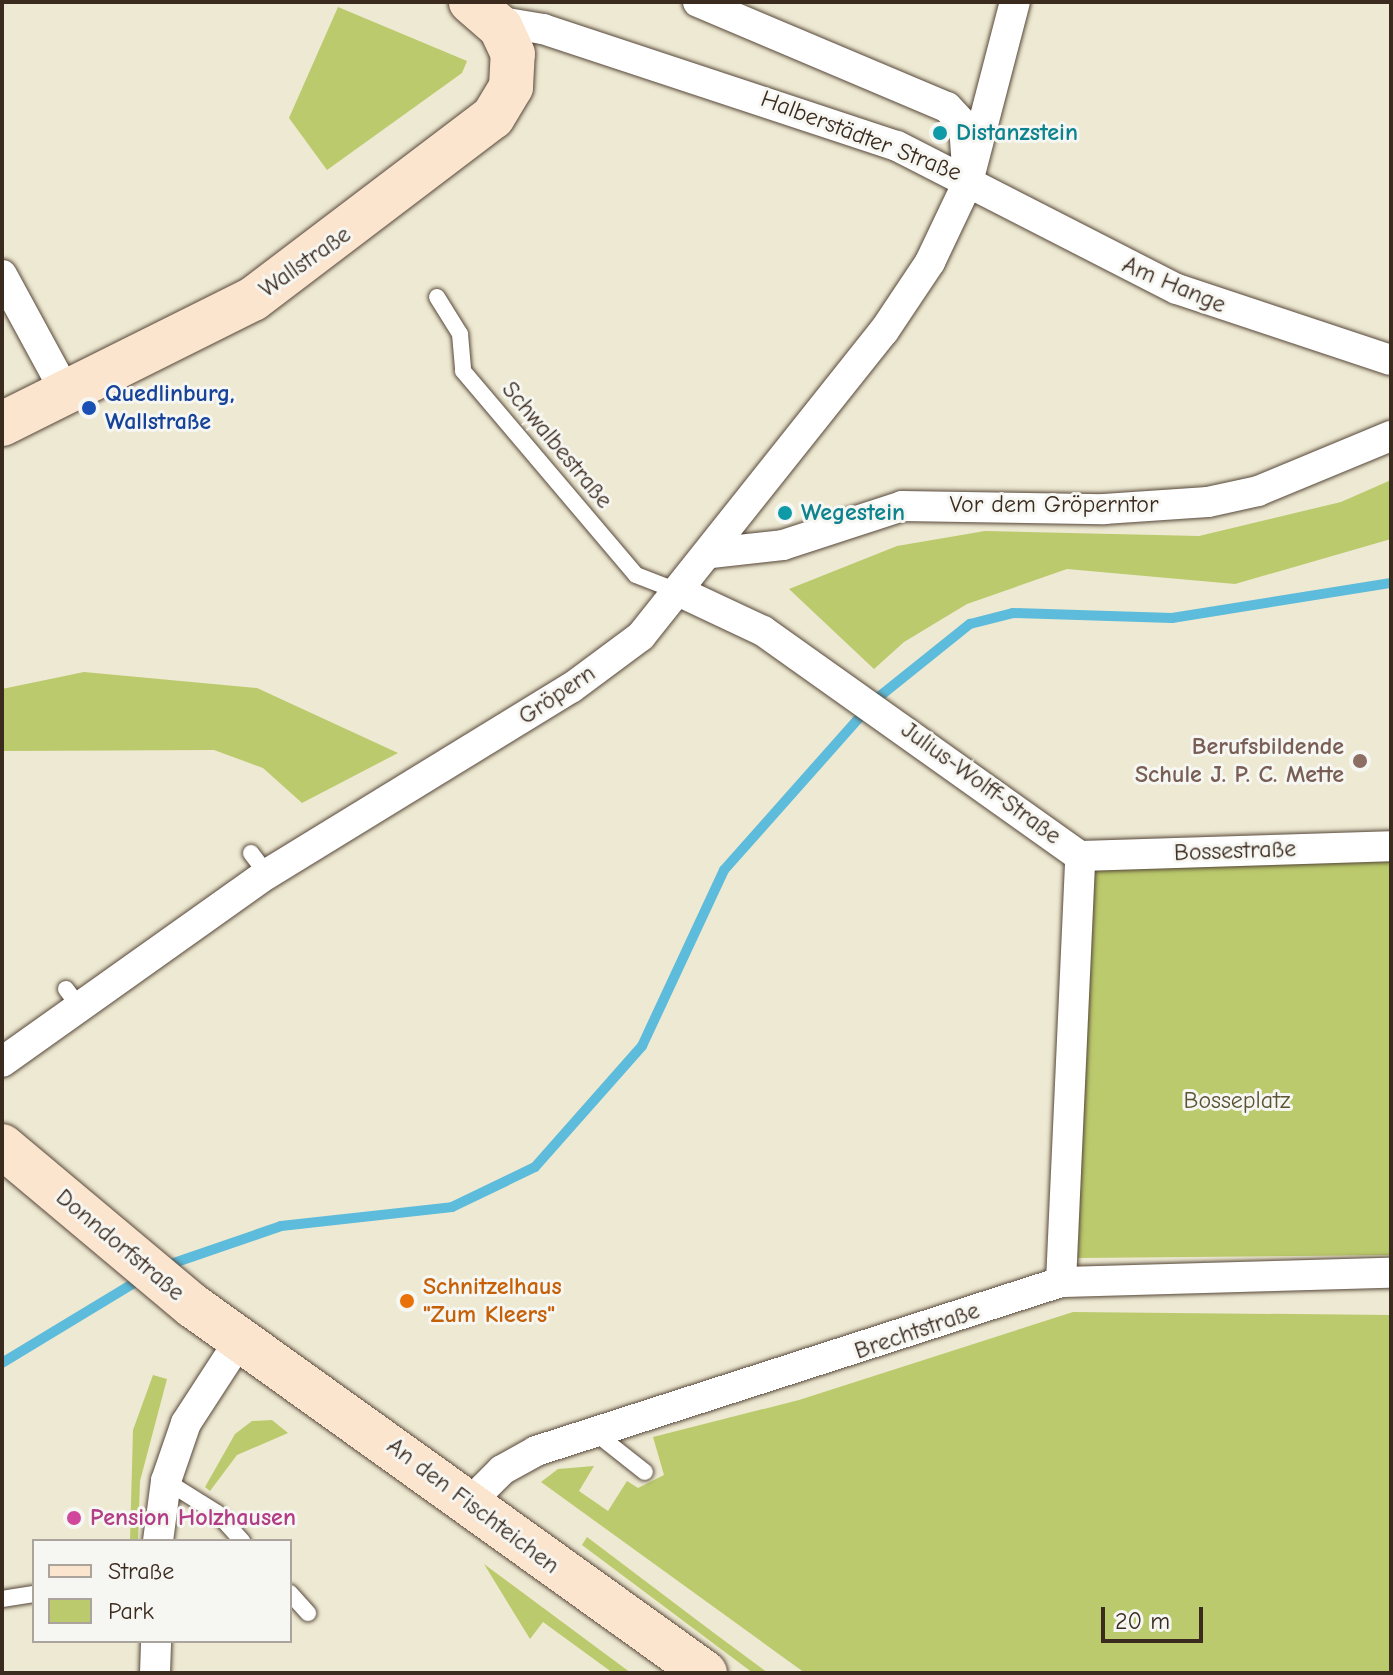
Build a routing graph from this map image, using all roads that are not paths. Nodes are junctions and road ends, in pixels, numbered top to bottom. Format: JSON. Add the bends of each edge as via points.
{"nodes":[{"id":1,"x":698,"y":2,"type":"edge"},
{"id":2,"x":1015,"y":2,"type":"edge"},
{"id":3,"x":483,"y":12,"type":"edge"},
{"id":4,"x":968,"y":182,"type":"junction"},
{"id":5,"x":2,"y":275,"type":"edge"},
{"id":6,"x":437,"y":297,"type":"dead end"},
{"id":7,"x":1391,"y":360,"type":"edge"},
{"id":8,"x":65,"y":391,"type":"junction"},
{"id":9,"x":2,"y":424,"type":"edge"},
{"id":10,"x":1391,"y":436,"type":"edge"},
{"id":11,"x":711,"y":553,"type":"junction"},
{"id":12,"x":680,"y":592,"type":"junction"},
{"id":13,"x":1391,"y":846,"type":"edge"},
{"id":14,"x":1080,"y":856,"type":"junction"},
{"id":15,"x":2,"y":1062,"type":"edge"},
{"id":16,"x":2,"y":1146,"type":"edge"},
{"id":17,"x":1391,"y":1273,"type":"edge"},
{"id":18,"x":1061,"y":1282,"type":"junction"},
{"id":19,"x":240,"y":1340,"type":"junction"},
{"id":20,"x":592,"y":1430,"type":"junction"},
{"id":21,"x":645,"y":1472,"type":"dead end"},
{"id":22,"x":166,"y":1481,"type":"junction"},
{"id":23,"x":472,"y":1500,"type":"junction"},
{"id":24,"x":158,"y":1539,"type":"edge"},
{"id":25,"x":240,"y":1539,"type":"edge"},
{"id":26,"x":32,"y":1594,"type":"edge"},
{"id":27,"x":292,"y":1595,"type":"edge"},
{"id":28,"x":2,"y":1599,"type":"edge"},
{"id":29,"x":308,"y":1613,"type":"dead end"},
{"id":30,"x":156,"y":1643,"type":"edge"},
{"id":31,"x":155,"y":1673,"type":"edge"},
{"id":32,"x":705,"y":1673,"type":"edge"}],
"edges":[{"from":1,"to":4,"type":"street","name":"Halberstädter Straße","via":[[947,107],[964,125]]},
{"from":2,"to":4,"type":"street","name":"Gröpern"},
{"from":3,"to":4,"type":"street","name":"Halberstädter Straße","via":[[801,110]]},
{"from":3,"to":8,"type":"main road","name":"Wallstraße","via":[[515,70],[493,117],[253,299]]},
{"from":4,"to":7,"type":"street","name":"Am Hange","via":[[1177,289]]},
{"from":4,"to":11,"type":"street","name":"Gröpern","via":[[907,298]]},
{"from":5,"to":8,"type":"street"},
{"from":6,"to":12,"type":"lane","name":"Schwalbestraße","via":[[460,334],[463,371],[636,575]]},
{"from":8,"to":9,"type":"main road","name":"Wallstraße"},
{"from":10,"to":11,"type":"street","name":"Vor dem Gröperntor","via":[[1258,491],[1208,502],[1104,509],[902,506],[783,545]]},
{"from":11,"to":12,"type":"street","name":"Gröpern"},
{"from":12,"to":14,"type":"street","name":"Julius-Wolff-Straße","via":[[763,631]]},
{"from":12,"to":15,"type":"street","name":"Gröpern","via":[[641,636],[571,688],[259,863],[72,997]]},
{"from":13,"to":14,"type":"street","name":"Bossestraße"},
{"from":14,"to":18,"type":"street","name":"Julius-Wolff-Straße"},
{"from":16,"to":19,"type":"main road","name":"Donndorfstraße"},
{"from":17,"to":18,"type":"street","name":"Brechtstraße"},
{"from":18,"to":20,"type":"street","name":"Brechtstraße"},
{"from":19,"to":22,"type":"street","via":[[186,1423]]},
{"from":19,"to":23,"type":"main road","name":"An den Fischteichen"},
{"from":20,"to":21,"type":"lane"},
{"from":20,"to":23,"type":"street","name":"Brechtstraße","via":[[515,1461]]},
{"from":22,"to":24,"type":"street"},
{"from":22,"to":25,"type":"lane","via":[[217,1513]]},
{"from":23,"to":32,"type":"main road","name":"An den Fischteichen"},
{"from":26,"to":28,"type":"lane"},
{"from":27,"to":29,"type":"lane"},
{"from":30,"to":31,"type":"street"}]}
